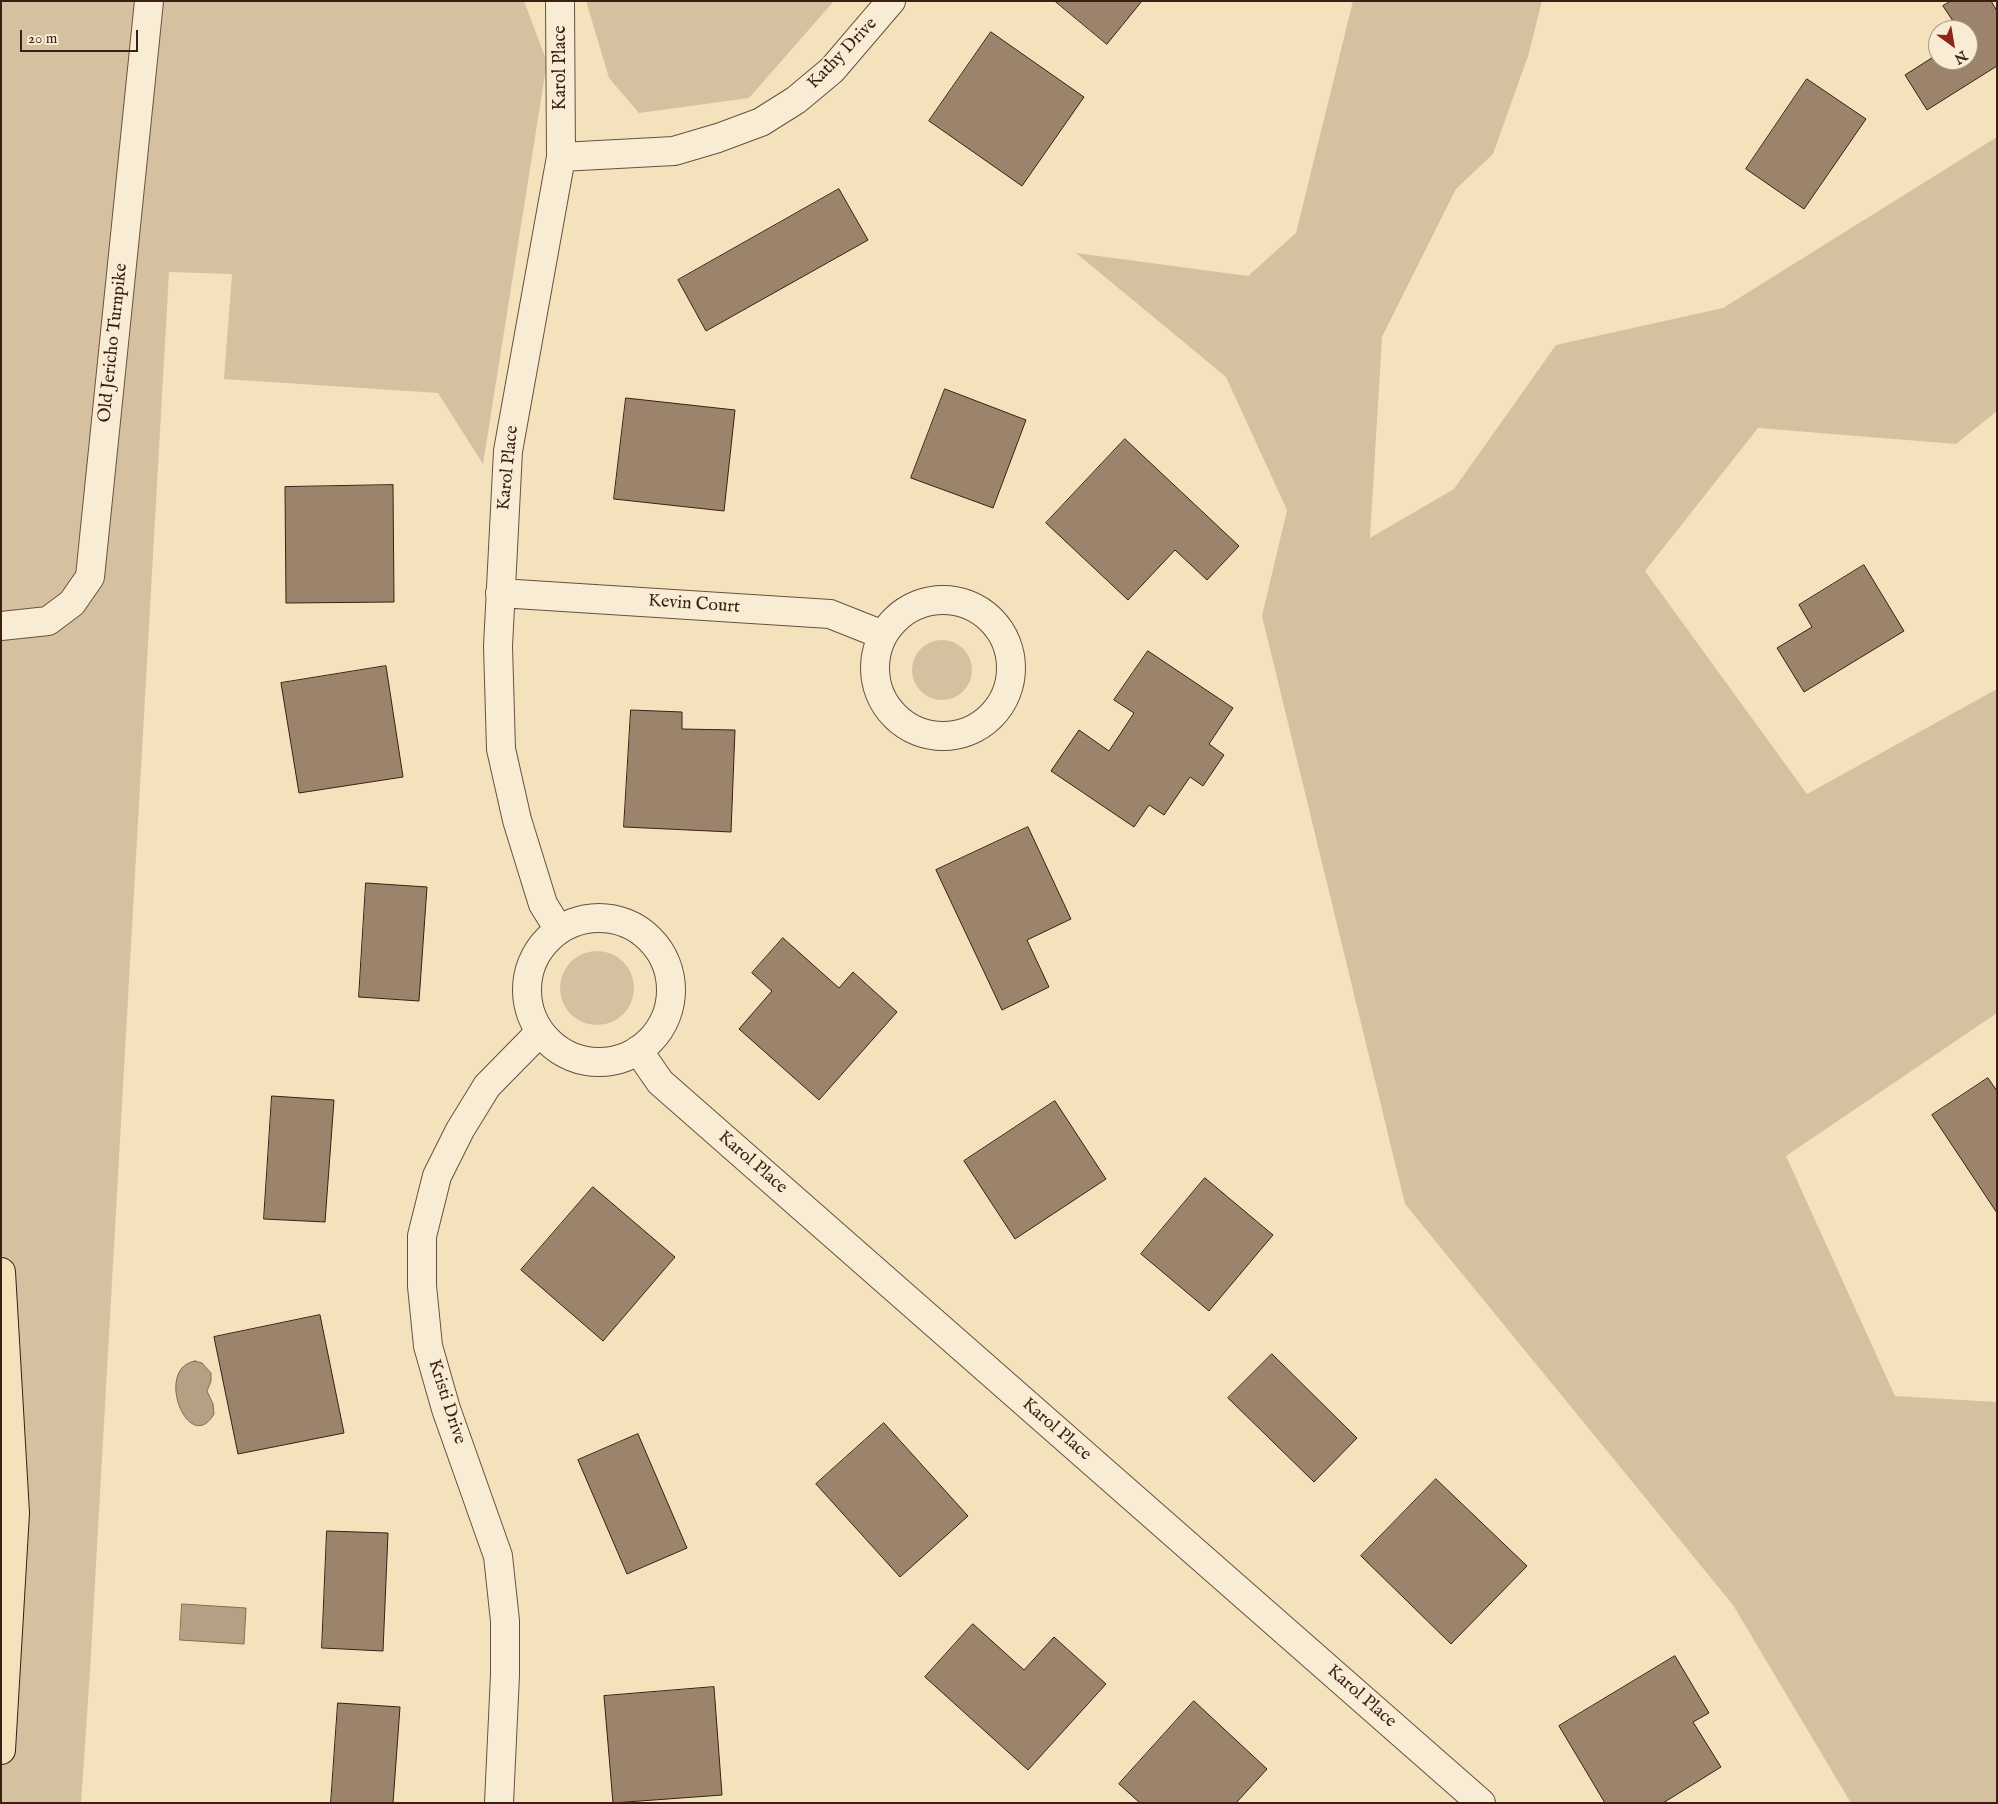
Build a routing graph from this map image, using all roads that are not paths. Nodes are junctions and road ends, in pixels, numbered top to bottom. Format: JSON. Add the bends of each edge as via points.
{"nodes":[{"id":1,"x":149,"y":1,"type":"edge"},
{"id":2,"x":560,"y":1,"type":"edge"},
{"id":3,"x":891,"y":1,"type":"edge"},
{"id":4,"x":561,"y":157,"type":"junction"},
{"id":5,"x":500,"y":593,"type":"junction"},
{"id":6,"x":1,"y":626,"type":"edge"},
{"id":7,"x":883,"y":635,"type":"junction"},
{"id":8,"x":559,"y":930,"type":"junction"},
{"id":9,"x":540,"y":1032,"type":"junction"},
{"id":10,"x":638,"y":1050,"type":"junction"},
{"id":11,"x":1,"y":1272,"type":"edge"},
{"id":12,"x":1,"y":1750,"type":"edge"},
{"id":13,"x":498,"y":1803,"type":"edge"},
{"id":14,"x":1481,"y":1803,"type":"edge"}],
"edges":[{"from":1,"to":6,"type":"street","name":"Old Jericho Turnpike","via":[[90,577],[72,604],[48,621]]},
{"from":2,"to":4,"type":"street","name":"Karol Place"},
{"from":3,"to":4,"type":"street","name":"Kathy Drive","via":[[832,70],[796,100],[761,122],[674,151]]},
{"from":4,"to":5,"type":"street","name":"Karol Place","via":[[508,451]]},
{"from":5,"to":7,"type":"street","name":"Kevin Court","via":[[830,614]]},
{"from":5,"to":8,"type":"street","name":"Karol Place","via":[[501,749],[517,820],[543,904]]},
{"from":7,"to":7,"type":"street","via":[[875,657],[875,679],[882,700],[896,718],[914,730],[934,736],[962,733],[976,728],[992,715],[1004,698],[1011,676],[1010,652],[1001,631],[985,614],[964,603],[941,599],[918,605],[898,617]]},
{"from":8,"to":9,"type":"street","via":[[542,946],[530,966],[526,989],[530,1012]]},
{"from":8,"to":10,"type":"street","via":[[581,920],[605,918],[629,924],[649,938],[663,957],[670,977],[671,998],[665,1019],[654,1037]]},
{"from":9,"to":10,"type":"street","via":[[555,1048],[575,1058],[596,1062],[618,1060]]},
{"from":9,"to":13,"type":"street","name":"Kristi Drive","via":[[487,1086],[460,1130],[437,1176],[422,1236],[422,1286],[428,1346],[446,1409],[498,1556],[505,1621]]},
{"from":10,"to":14,"type":"street","name":"Karol Place","via":[[660,1082]]},
{"from":11,"to":12,"type":"main road","via":[[15,1513]]}]}
